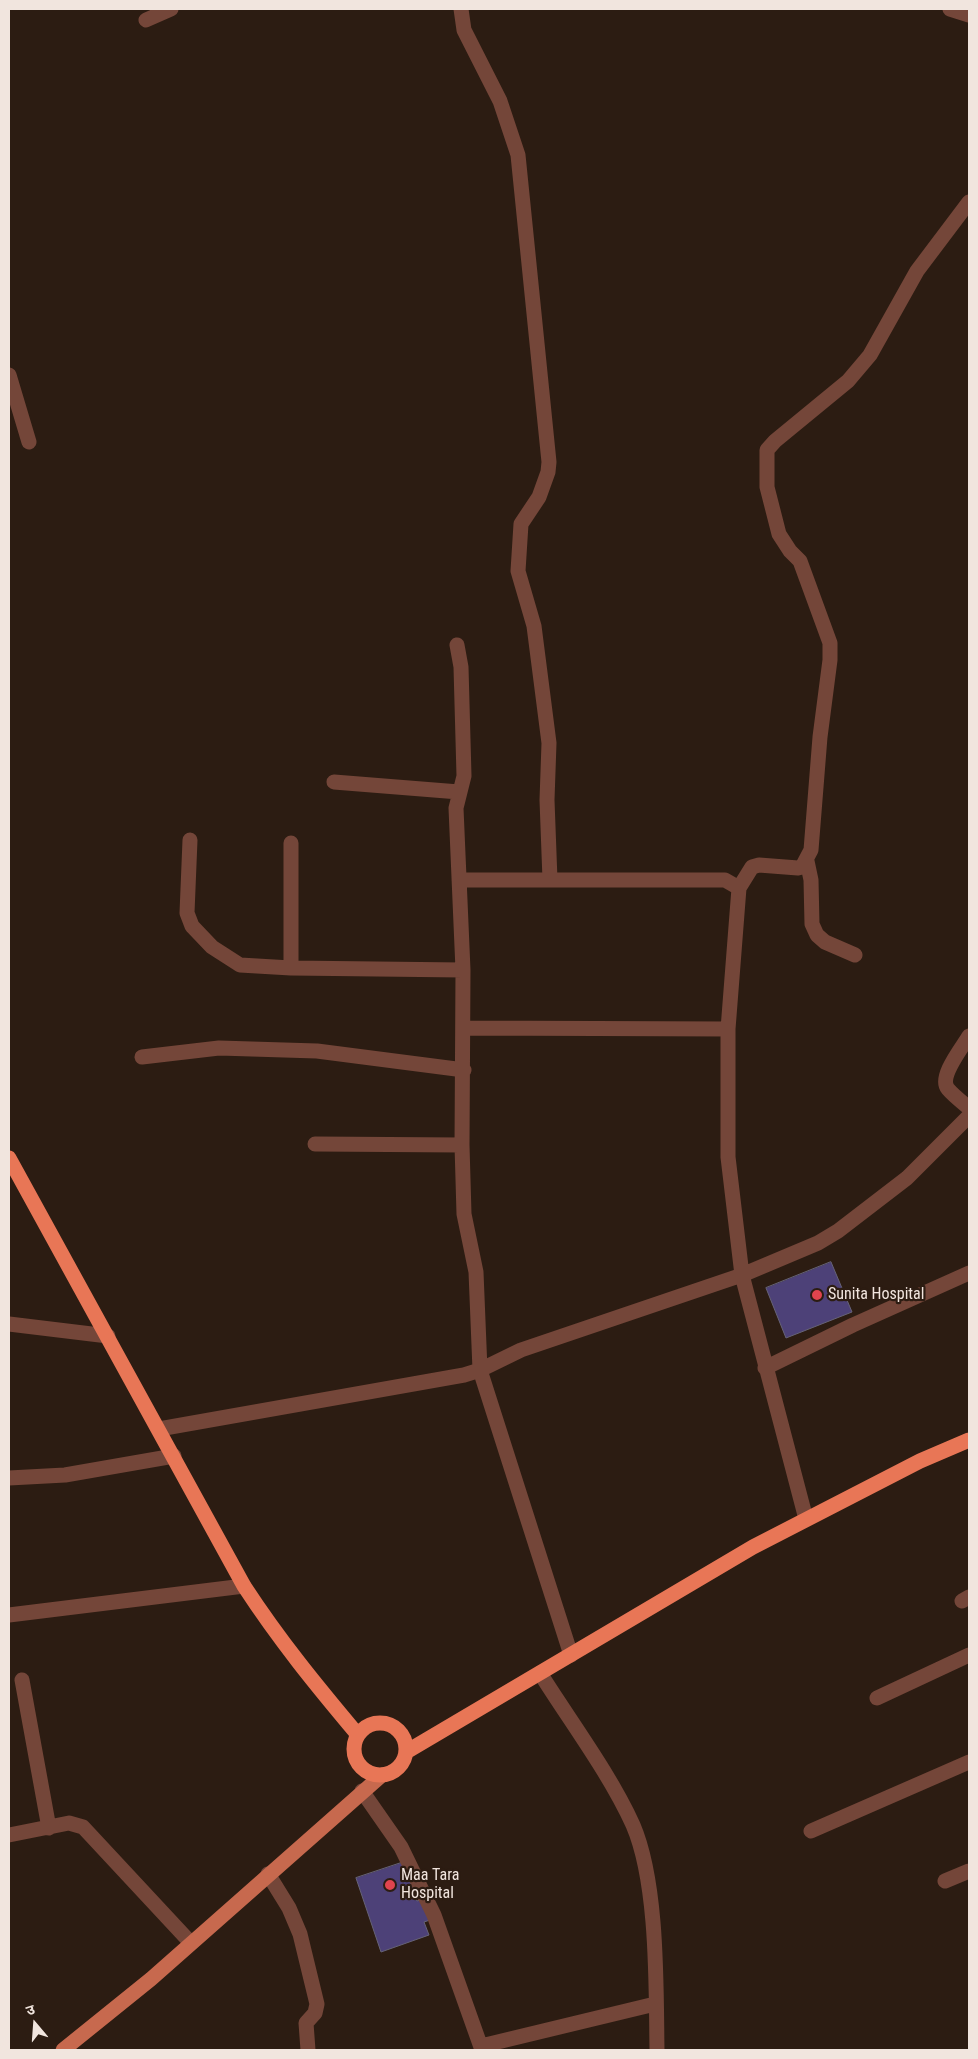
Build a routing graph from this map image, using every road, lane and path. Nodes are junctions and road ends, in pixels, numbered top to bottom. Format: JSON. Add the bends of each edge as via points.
{"nodes":[{"id":1,"x":171,"y":9,"type":"edge"},
{"id":2,"x":461,"y":9,"type":"edge"},
{"id":3,"x":950,"y":9,"type":"edge"},
{"id":4,"x":969,"y":15,"type":"edge"},
{"id":5,"x":146,"y":20,"type":"dead end"},
{"id":6,"x":969,"y":202,"type":"edge"},
{"id":7,"x":9,"y":375,"type":"edge"},
{"id":8,"x":29,"y":442,"type":"dead end"},
{"id":9,"x":457,"y":645,"type":"dead end"},
{"id":10,"x":334,"y":782,"type":"dead end"},
{"id":11,"x":459,"y":792,"type":"junction"},
{"id":12,"x":190,"y":840,"type":"dead end"},
{"id":13,"x":291,"y":843,"type":"dead end"},
{"id":14,"x":807,"y":861,"type":"junction"},
{"id":15,"x":459,"y":880,"type":"junction"},
{"id":16,"x":550,"y":880,"type":"junction"},
{"id":17,"x":739,"y":888,"type":"junction"},
{"id":18,"x":854,"y":955,"type":"dead end"},
{"id":19,"x":291,"y":968,"type":"junction"},
{"id":20,"x":464,"y":970,"type":"junction"},
{"id":21,"x":463,"y":1028,"type":"junction"},
{"id":22,"x":728,"y":1030,"type":"junction"},
{"id":23,"x":969,"y":1036,"type":"edge"},
{"id":24,"x":142,"y":1058,"type":"dead end"},
{"id":25,"x":464,"y":1070,"type":"junction"},
{"id":26,"x":969,"y":1108,"type":"edge"},
{"id":27,"x":969,"y":1116,"type":"edge"},
{"id":28,"x":315,"y":1144,"type":"dead end"},
{"id":29,"x":462,"y":1145,"type":"junction"},
{"id":30,"x":9,"y":1158,"type":"edge"},
{"id":31,"x":969,"y":1273,"type":"edge"},
{"id":32,"x":742,"y":1275,"type":"junction"},
{"id":33,"x":9,"y":1324,"type":"edge"},
{"id":34,"x":108,"y":1336,"type":"junction"},
{"id":35,"x":765,"y":1368,"type":"junction"},
{"id":36,"x":480,"y":1370,"type":"junction"},
{"id":37,"x":159,"y":1428,"type":"junction"},
{"id":38,"x":969,"y":1440,"type":"edge"},
{"id":39,"x":174,"y":1456,"type":"junction"},
{"id":40,"x":9,"y":1478,"type":"edge"},
{"id":41,"x":806,"y":1519,"type":"junction"},
{"id":42,"x":244,"y":1586,"type":"junction"},
{"id":43,"x":9,"y":1615,"type":"edge"},
{"id":44,"x":571,"y":1655,"type":"junction"},
{"id":45,"x":969,"y":1655,"type":"edge"},
{"id":46,"x":540,"y":1673,"type":"junction"},
{"id":47,"x":22,"y":1680,"type":"dead end"},
{"id":48,"x":876,"y":1698,"type":"dead end"},
{"id":49,"x":358,"y":1735,"type":"junction"},
{"id":50,"x":406,"y":1752,"type":"junction"},
{"id":51,"x":969,"y":1762,"type":"edge"},
{"id":52,"x":382,"y":1775,"type":"junction"},
{"id":53,"x":362,"y":1791,"type":"junction"},
{"id":54,"x":50,"y":1828,"type":"junction"},
{"id":55,"x":811,"y":1831,"type":"dead end"},
{"id":56,"x":9,"y":1835,"type":"edge"},
{"id":57,"x":969,"y":1871,"type":"edge"},
{"id":58,"x":268,"y":1874,"type":"junction"},
{"id":59,"x":945,"y":1881,"type":"dead end"},
{"id":60,"x":190,"y":1942,"type":"junction"},
{"id":61,"x":655,"y":2004,"type":"junction"},
{"id":62,"x":481,"y":2048,"type":"edge"},
{"id":63,"x":63,"y":2050,"type":"edge"},
{"id":64,"x":308,"y":2050,"type":"edge"},
{"id":65,"x":657,"y":2050,"type":"edge"}],
"edges":[{"from":1,"to":5,"type":"street"},
{"from":2,"to":16,"type":"street","via":[[464,30],[500,101],[518,155],[534,306],[549,462],[539,497],[521,524],[518,571],[534,626],[549,743]]},
{"from":3,"to":4,"type":"street"},
{"from":6,"to":14,"type":"street","via":[[918,271],[870,355],[848,381],[767,450],[767,488],[778,534],[800,562],[830,643],[811,850]]},
{"from":7,"to":8,"type":"street"},
{"from":9,"to":11,"type":"street","via":[[461,667],[464,776]]},
{"from":10,"to":11,"type":"street"},
{"from":11,"to":15,"type":"street","via":[[456,808]]},
{"from":12,"to":19,"type":"street","via":[[187,913],[192,926],[212,947],[240,965]]},
{"from":13,"to":19,"type":"street"},
{"from":14,"to":17,"type":"street","via":[[798,868],[759,865],[752,868]]},
{"from":14,"to":18,"type":"street","via":[[812,924],[817,935]]},
{"from":15,"to":16,"type":"street"},
{"from":15,"to":20,"type":"street"},
{"from":16,"to":17,"type":"street","via":[[725,880]]},
{"from":17,"to":22,"type":"street"},
{"from":19,"to":20,"type":"street"},
{"from":20,"to":21,"type":"street"},
{"from":21,"to":22,"type":"street"},
{"from":21,"to":25,"type":"street"},
{"from":22,"to":32,"type":"street","via":[[728,1157]]},
{"from":23,"to":26,"type":"street","via":[[944,1080],[947,1088]]},
{"from":24,"to":25,"type":"street","via":[[219,1048],[317,1052]]},
{"from":25,"to":29,"type":"street"},
{"from":27,"to":32,"type":"street","via":[[907,1178],[838,1231],[818,1243]]},
{"from":28,"to":29,"type":"street"},
{"from":29,"to":36,"type":"street","via":[[465,1225],[476,1272]]},
{"from":30,"to":34,"type":"highway"},
{"from":31,"to":35,"type":"street"},
{"from":32,"to":35,"type":"street"},
{"from":32,"to":36,"type":"street","via":[[521,1350]]},
{"from":33,"to":34,"type":"street"},
{"from":34,"to":37,"type":"highway"},
{"from":35,"to":41,"type":"street"},
{"from":36,"to":37,"type":"street"},
{"from":36,"to":44,"type":"street"},
{"from":37,"to":39,"type":"highway"},
{"from":38,"to":41,"type":"highway"},
{"from":39,"to":40,"type":"street","via":[[64,1474]]},
{"from":39,"to":42,"type":"highway"},
{"from":41,"to":44,"type":"highway"},
{"from":42,"to":43,"type":"street"},
{"from":42,"to":49,"type":"highway","via":[[306,1675]]},
{"from":44,"to":46,"type":"highway"},
{"from":45,"to":48,"type":"street"},
{"from":46,"to":50,"type":"highway"},
{"from":46,"to":61,"type":"street","via":[[633,1826],[647,1878]]},
{"from":47,"to":54,"type":"street"},
{"from":49,"to":50,"type":"highway","via":[[366,1727],[388,1724],[404,1740]]},
{"from":49,"to":52,"type":"highway","via":[[354,1746],[358,1762],[371,1773]]},
{"from":50,"to":52,"type":"highway","via":[[402,1763]]},
{"from":51,"to":55,"type":"street"},
{"from":52,"to":53,"type":"main road"},
{"from":53,"to":58,"type":"main road"},
{"from":53,"to":62,"type":"street","via":[[401,1847],[434,1915]]},
{"from":54,"to":56,"type":"street"},
{"from":54,"to":60,"type":"street","via":[[69,1823],[83,1827]]},
{"from":57,"to":59,"type":"street"},
{"from":58,"to":60,"type":"main road"},
{"from":58,"to":64,"type":"street","via":[[289,1908],[300,1934],[316,1998],[315,2014],[306,2023]]},
{"from":60,"to":63,"type":"main road"},
{"from":61,"to":62,"type":"street"},
{"from":61,"to":65,"type":"street"}]}
